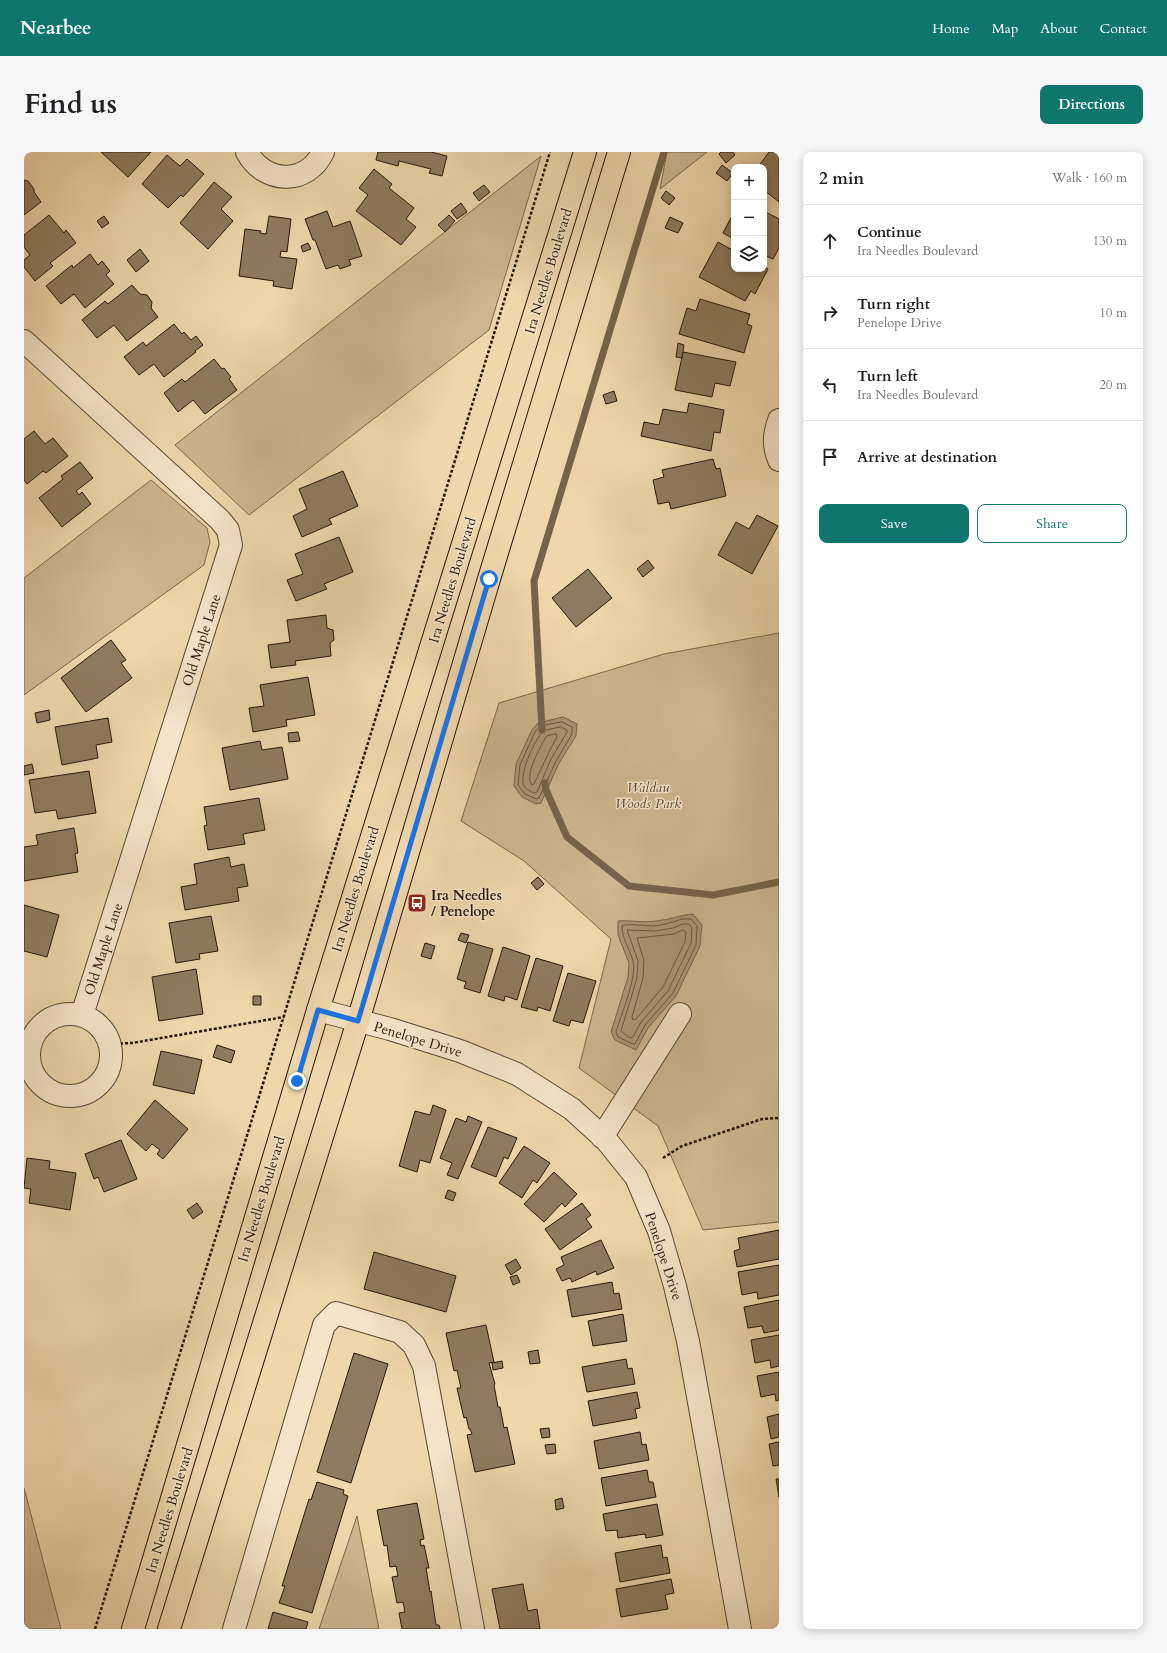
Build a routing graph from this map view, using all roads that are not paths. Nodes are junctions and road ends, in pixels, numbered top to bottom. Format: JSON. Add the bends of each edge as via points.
{"nodes":[{"id":1,"x":247,"y":152,"type":"edge"},
{"id":2,"x":323,"y":152,"type":"edge"},
{"id":3,"x":585,"y":152,"type":"edge"},
{"id":4,"x":619,"y":152,"type":"edge"},
{"id":5,"x":26,"y":348,"type":"edge"},
{"id":6,"x":779,"y":420,"type":"edge"},
{"id":7,"x":779,"y":460,"type":"edge"},
{"id":8,"x":318,"y":1010,"type":"junction"},
{"id":9,"x":680,"y":1014,"type":"dead end"},
{"id":10,"x":82,"y":1016,"type":"junction"},
{"id":11,"x":358,"y":1021,"type":"junction"},
{"id":12,"x":602,"y":1137,"type":"junction"},
{"id":13,"x":133,"y":1629,"type":"edge"},
{"id":14,"x":169,"y":1629,"type":"edge"},
{"id":15,"x":234,"y":1629,"type":"edge"},
{"id":16,"x":473,"y":1629,"type":"edge"},
{"id":17,"x":740,"y":1629,"type":"edge"}],
"edges":[{"from":1,"to":2,"type":"street","via":[[261,170],[280,177],[302,174],[314,166]]},
{"from":3,"to":8,"type":"main road","name":"Ira Needles Boulevard"},
{"from":4,"to":11,"type":"main road"},
{"from":5,"to":10,"type":"street","name":"Old Maple Lane","via":[[220,520],[228,530],[231,545]]},
{"from":6,"to":7,"type":"street","via":[[774,434]]},
{"from":8,"to":11,"type":"street","name":"Penelope Drive"},
{"from":8,"to":13,"type":"main road","name":"Ira Needles Boulevard"},
{"from":9,"to":12,"type":"street"},
{"from":10,"to":10,"type":"street","via":[[61,1014],[46,1021],[32,1037],[28,1055],[31,1071],[42,1086],[55,1094],[82,1095],[98,1086],[108,1072],[111,1060],[110,1044],[99,1026]]},
{"from":11,"to":12,"type":"street","name":"Penelope Drive","via":[[460,1051],[517,1074],[572,1109]]},
{"from":11,"to":14,"type":"main road"},
{"from":12,"to":17,"type":"street","name":"Penelope Drive","via":[[636,1177],[659,1231],[675,1286],[688,1341]]},
{"from":15,"to":16,"type":"street","via":[[324,1325],[336,1313],[400,1332],[414,1345],[424,1366]]}]}
